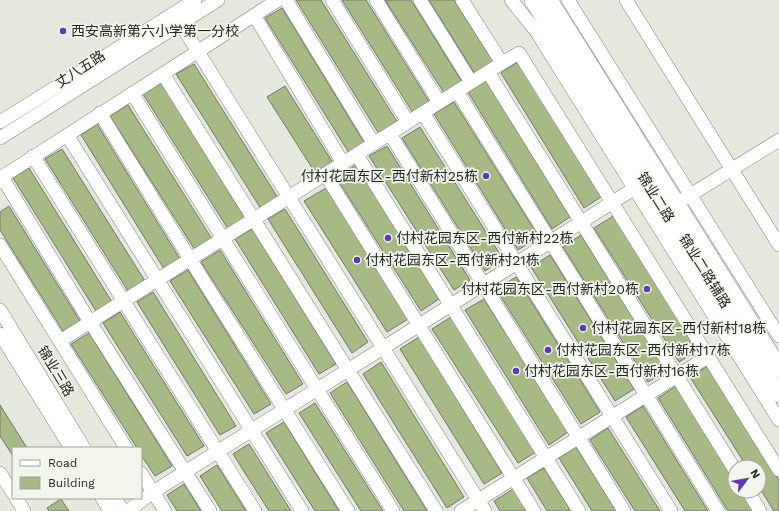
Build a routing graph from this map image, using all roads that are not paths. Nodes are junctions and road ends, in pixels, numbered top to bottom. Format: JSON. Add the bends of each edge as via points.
{"nodes":[{"id":1,"x":195,"y":0,"type":"edge"},
{"id":2,"x":218,"y":0,"type":"edge"},
{"id":3,"x":278,"y":0,"type":"edge"},
{"id":4,"x":286,"y":0,"type":"edge"},
{"id":5,"x":332,"y":0,"type":"edge"},
{"id":6,"x":376,"y":0,"type":"edge"},
{"id":7,"x":420,"y":0,"type":"edge"},
{"id":8,"x":462,"y":0,"type":"edge"},
{"id":9,"x":511,"y":0,"type":"edge"},
{"id":10,"x":533,"y":0,"type":"edge"},
{"id":11,"x":549,"y":0,"type":"edge"},
{"id":12,"x":568,"y":0,"type":"edge"},
{"id":13,"x":626,"y":0,"type":"edge"},
{"id":14,"x":254,"y":15,"type":"junction"},
{"id":15,"x":180,"y":23,"type":"junction"},
{"id":16,"x":197,"y":51,"type":"junction"},
{"id":17,"x":502,"y":63,"type":"junction"},
{"id":18,"x":488,"y":72,"type":"junction"},
{"id":19,"x":162,"y":74,"type":"junction"},
{"id":20,"x":471,"y":82,"type":"junction"},
{"id":21,"x":457,"y":91,"type":"junction"},
{"id":22,"x":132,"y":93,"type":"junction"},
{"id":23,"x":440,"y":102,"type":"junction"},
{"id":24,"x":100,"y":113,"type":"junction"},
{"id":25,"x":422,"y":113,"type":"junction"},
{"id":26,"x":0,"y":122,"type":"edge"},
{"id":27,"x":408,"y":122,"type":"junction"},
{"id":28,"x":390,"y":134,"type":"junction"},
{"id":29,"x":67,"y":135,"type":"junction"},
{"id":30,"x":0,"y":138,"type":"edge"},
{"id":31,"x":779,"y":140,"type":"edge"},
{"id":32,"x":374,"y":144,"type":"junction"},
{"id":33,"x":357,"y":155,"type":"junction"},
{"id":34,"x":34,"y":156,"type":"junction"},
{"id":35,"x":343,"y":163,"type":"junction"},
{"id":36,"x":731,"y":169,"type":"junction"},
{"id":37,"x":325,"y":174,"type":"junction"},
{"id":38,"x":1,"y":180,"type":"edge"},
{"id":39,"x":640,"y":184,"type":"junction"},
{"id":40,"x":691,"y":194,"type":"junction"},
{"id":41,"x":289,"y":197,"type":"junction"},
{"id":42,"x":612,"y":203,"type":"junction"},
{"id":43,"x":670,"y":207,"type":"junction"},
{"id":44,"x":254,"y":219,"type":"junction"},
{"id":45,"x":581,"y":222,"type":"junction"},
{"id":46,"x":223,"y":239,"type":"junction"},
{"id":47,"x":550,"y":242,"type":"junction"},
{"id":48,"x":0,"y":245,"type":"edge"},
{"id":49,"x":779,"y":245,"type":"edge"},
{"id":50,"x":190,"y":259,"type":"junction"},
{"id":51,"x":516,"y":263,"type":"junction"},
{"id":52,"x":157,"y":280,"type":"junction"},
{"id":53,"x":483,"y":285,"type":"junction"},
{"id":54,"x":124,"y":300,"type":"junction"},
{"id":55,"x":450,"y":305,"type":"junction"},
{"id":56,"x":0,"y":310,"type":"edge"},
{"id":57,"x":90,"y":322,"type":"junction"},
{"id":58,"x":418,"y":326,"type":"junction"},
{"id":59,"x":0,"y":334,"type":"edge"},
{"id":60,"x":779,"y":336,"type":"edge"},
{"id":61,"x":60,"y":341,"type":"junction"},
{"id":62,"x":383,"y":348,"type":"junction"},
{"id":63,"x":708,"y":356,"type":"junction"},
{"id":64,"x":779,"y":368,"type":"edge"},
{"id":65,"x":348,"y":370,"type":"junction"},
{"id":66,"x":677,"y":376,"type":"junction"},
{"id":67,"x":317,"y":390,"type":"junction"},
{"id":68,"x":779,"y":394,"type":"edge"},
{"id":69,"x":646,"y":396,"type":"junction"},
{"id":70,"x":285,"y":410,"type":"junction"},
{"id":71,"x":612,"y":416,"type":"junction"},
{"id":72,"x":779,"y":420,"type":"edge"},
{"id":73,"x":252,"y":430,"type":"junction"},
{"id":74,"x":578,"y":438,"type":"junction"},
{"id":75,"x":70,"y":447,"type":"edge"},
{"id":76,"x":83,"y":447,"type":"edge"},
{"id":77,"x":125,"y":447,"type":"edge"},
{"id":78,"x":218,"y":452,"type":"junction"},
{"id":79,"x":546,"y":458,"type":"junction"},
{"id":80,"x":728,"y":459,"type":"edge"},
{"id":81,"x":779,"y":470,"type":"edge"},
{"id":82,"x":0,"y":472,"type":"edge"},
{"id":83,"x":185,"y":472,"type":"junction"},
{"id":84,"x":142,"y":475,"type":"edge"},
{"id":85,"x":513,"y":478,"type":"junction"},
{"id":86,"x":12,"y":491,"type":"edge"},
{"id":87,"x":153,"y":492,"type":"junction"},
{"id":88,"x":17,"y":499,"type":"edge"},
{"id":89,"x":103,"y":499,"type":"edge"},
{"id":90,"x":116,"y":499,"type":"edge"},
{"id":91,"x":753,"y":499,"type":"edge"},
{"id":92,"x":482,"y":506,"type":"edge"},
{"id":93,"x":24,"y":511,"type":"edge"},
{"id":94,"x":110,"y":511,"type":"edge"},
{"id":95,"x":123,"y":511,"type":"edge"},
{"id":96,"x":128,"y":511,"type":"edge"},
{"id":97,"x":165,"y":511,"type":"edge"},
{"id":98,"x":210,"y":511,"type":"edge"},
{"id":99,"x":255,"y":511,"type":"edge"},
{"id":100,"x":302,"y":511,"type":"edge"},
{"id":101,"x":348,"y":511,"type":"edge"},
{"id":102,"x":393,"y":511,"type":"edge"},
{"id":103,"x":436,"y":511,"type":"edge"},
{"id":104,"x":461,"y":511,"type":"edge"},
{"id":105,"x":534,"y":511,"type":"edge"},
{"id":106,"x":579,"y":511,"type":"edge"},
{"id":107,"x":624,"y":511,"type":"edge"},
{"id":108,"x":671,"y":511,"type":"edge"},
{"id":109,"x":718,"y":511,"type":"edge"},
{"id":110,"x":760,"y":511,"type":"edge"}],
"edges":[{"from":1,"to":26,"type":"street","name":"丈八五路"},
{"from":2,"to":15,"type":"street","name":"丈八五路"},
{"from":3,"to":14,"type":"street"},
{"from":4,"to":32,"type":"street"},
{"from":5,"to":27,"type":"street"},
{"from":6,"to":23,"type":"street"},
{"from":7,"to":20,"type":"street"},
{"from":8,"to":17,"type":"street"},
{"from":9,"to":39,"type":"street","name":"锦业二路辅路","via":[[536,31]]},
{"from":10,"to":39,"type":"main road","name":"锦业二路"},
{"from":11,"to":43,"type":"main road","name":"锦业二路"},
{"from":12,"to":40,"type":"street","name":"锦业二路辅路"},
{"from":13,"to":36,"type":"street"},
{"from":14,"to":16,"type":"street"},
{"from":14,"to":35,"type":"street"},
{"from":15,"to":16,"type":"street"},
{"from":15,"to":30,"type":"street","name":"丈八五路"},
{"from":16,"to":19,"type":"street"},
{"from":16,"to":41,"type":"street"},
{"from":17,"to":18,"type":"street"},
{"from":17,"to":42,"type":"street","via":[[519,53]]},
{"from":18,"to":20,"type":"street"},
{"from":18,"to":45,"type":"street"},
{"from":19,"to":22,"type":"street"},
{"from":19,"to":44,"type":"street"},
{"from":20,"to":21,"type":"street"},
{"from":21,"to":23,"type":"street"},
{"from":21,"to":47,"type":"street"},
{"from":22,"to":24,"type":"street"},
{"from":22,"to":46,"type":"street"},
{"from":23,"to":25,"type":"street"},
{"from":24,"to":29,"type":"street"},
{"from":24,"to":50,"type":"street"},
{"from":25,"to":27,"type":"street"},
{"from":25,"to":51,"type":"street"},
{"from":27,"to":28,"type":"street"},
{"from":28,"to":32,"type":"street"},
{"from":28,"to":53,"type":"street"},
{"from":29,"to":34,"type":"street"},
{"from":29,"to":52,"type":"street"},
{"from":31,"to":36,"type":"street"},
{"from":32,"to":33,"type":"street"},
{"from":33,"to":35,"type":"street"},
{"from":33,"to":55,"type":"street"},
{"from":34,"to":38,"type":"street"},
{"from":34,"to":54,"type":"street"},
{"from":35,"to":37,"type":"street"},
{"from":36,"to":40,"type":"street"},
{"from":36,"to":49,"type":"street"},
{"from":37,"to":41,"type":"street"},
{"from":37,"to":58,"type":"street"},
{"from":38,"to":57,"type":"street"},
{"from":39,"to":42,"type":"street"},
{"from":39,"to":43,"type":"main road","name":"锦业二路"},
{"from":39,"to":72,"type":"street","name":"锦业二路辅路"},
{"from":40,"to":43,"type":"street"},
{"from":40,"to":60,"type":"street","name":"锦业二路辅路"},
{"from":41,"to":44,"type":"street"},
{"from":41,"to":62,"type":"street"},
{"from":42,"to":45,"type":"street"},
{"from":42,"to":63,"type":"street"},
{"from":43,"to":64,"type":"main road","name":"锦业二路"},
{"from":43,"to":68,"type":"main road","name":"锦业二路"},
{"from":44,"to":46,"type":"street"},
{"from":44,"to":65,"type":"street"},
{"from":45,"to":47,"type":"street"},
{"from":45,"to":66,"type":"street"},
{"from":46,"to":50,"type":"street"},
{"from":46,"to":67,"type":"street"},
{"from":47,"to":51,"type":"street"},
{"from":47,"to":69,"type":"street"},
{"from":48,"to":61,"type":"street"},
{"from":50,"to":52,"type":"street"},
{"from":50,"to":70,"type":"street"},
{"from":51,"to":53,"type":"street"},
{"from":51,"to":71,"type":"street"},
{"from":52,"to":54,"type":"street"},
{"from":52,"to":73,"type":"street"},
{"from":53,"to":55,"type":"street"},
{"from":53,"to":74,"type":"street"},
{"from":54,"to":57,"type":"street"},
{"from":54,"to":78,"type":"street"},
{"from":55,"to":58,"type":"street"},
{"from":55,"to":79,"type":"street"},
{"from":56,"to":76,"type":"street","name":"锦业三路"},
{"from":57,"to":61,"type":"street"},
{"from":57,"to":83,"type":"street"},
{"from":58,"to":62,"type":"street"},
{"from":58,"to":85,"type":"street"},
{"from":59,"to":75,"type":"street","name":"锦业三路"},
{"from":61,"to":77,"type":"street"},
{"from":62,"to":65,"type":"street"},
{"from":62,"to":92,"type":"street"},
{"from":63,"to":66,"type":"street"},
{"from":63,"to":81,"type":"street"},
{"from":65,"to":67,"type":"street"},
{"from":65,"to":103,"type":"street"},
{"from":66,"to":69,"type":"street"},
{"from":66,"to":80,"type":"street"},
{"from":67,"to":70,"type":"street"},
{"from":67,"to":102,"type":"street"},
{"from":69,"to":71,"type":"street"},
{"from":69,"to":109,"type":"street"},
{"from":70,"to":73,"type":"street"},
{"from":70,"to":101,"type":"street"},
{"from":71,"to":74,"type":"street"},
{"from":71,"to":108,"type":"street"},
{"from":73,"to":78,"type":"street"},
{"from":73,"to":100,"type":"street"},
{"from":74,"to":79,"type":"street"},
{"from":74,"to":107,"type":"street"},
{"from":78,"to":83,"type":"street"},
{"from":78,"to":99,"type":"street"},
{"from":79,"to":85,"type":"street"},
{"from":79,"to":106,"type":"street"},
{"from":82,"to":86,"type":"street"},
{"from":83,"to":87,"type":"street"},
{"from":83,"to":98,"type":"street"},
{"from":84,"to":87,"type":"street"},
{"from":85,"to":92,"type":"street"},
{"from":85,"to":105,"type":"street"},
{"from":87,"to":96,"type":"street"},
{"from":87,"to":97,"type":"street"},
{"from":88,"to":93,"type":"street"},
{"from":89,"to":94,"type":"street"},
{"from":90,"to":95,"type":"street"},
{"from":91,"to":110,"type":"street"},
{"from":92,"to":104,"type":"street"}]}
